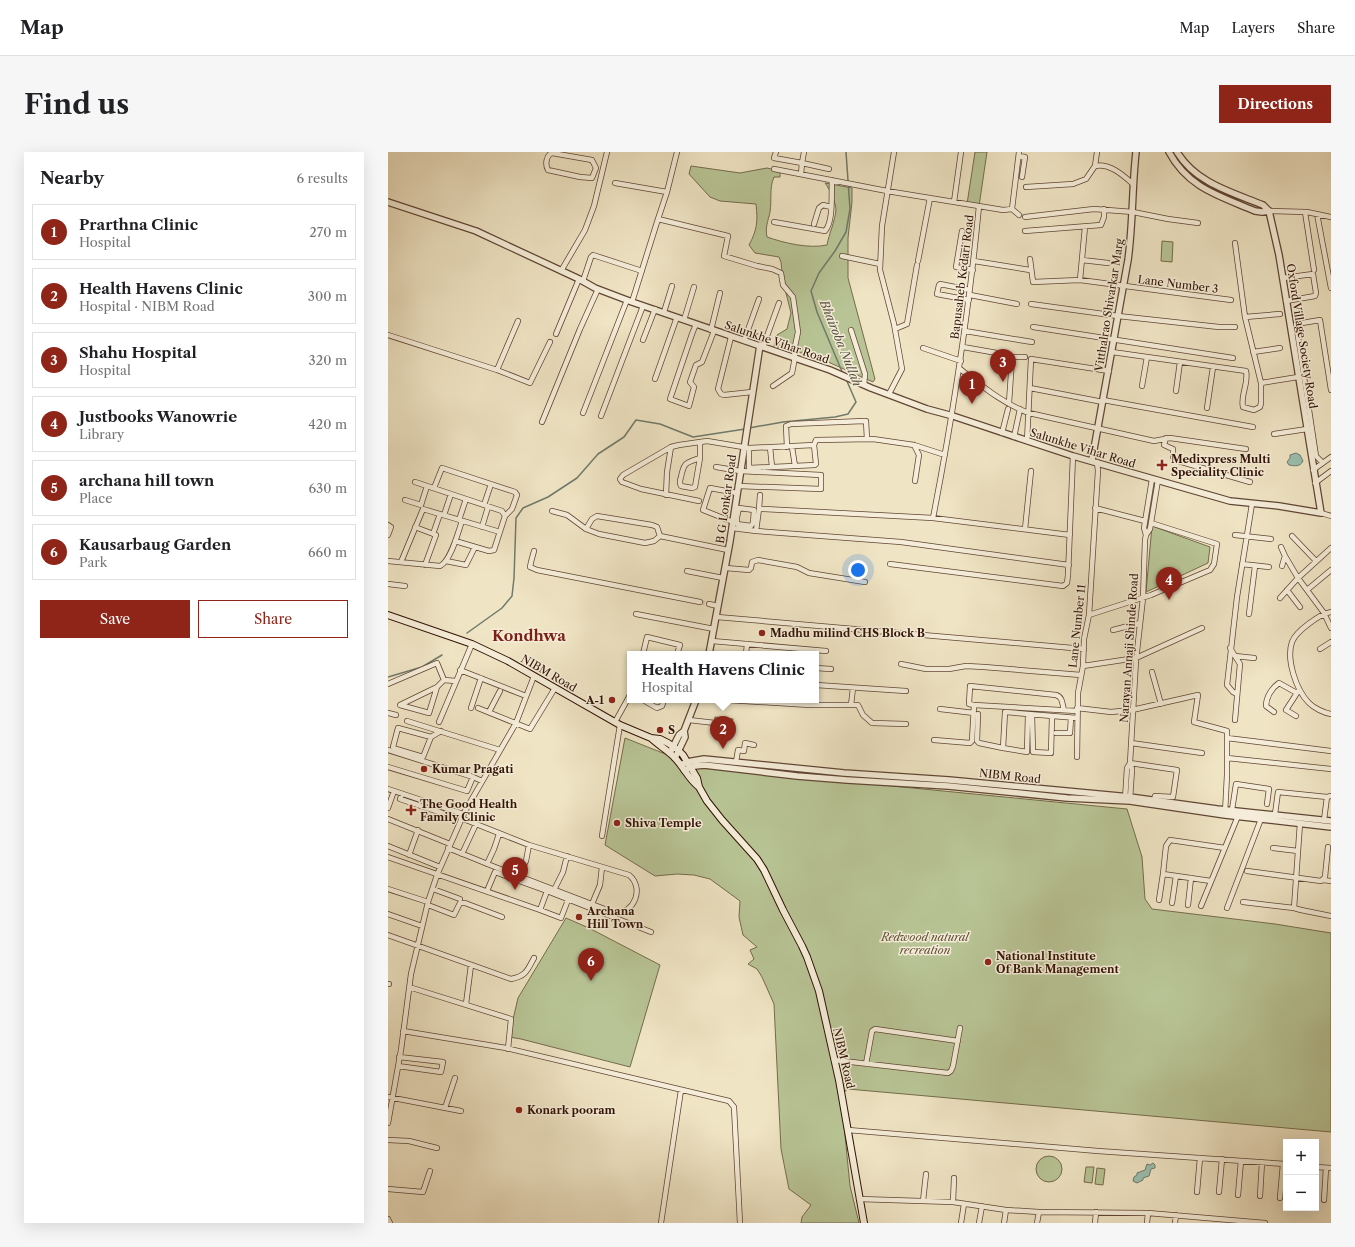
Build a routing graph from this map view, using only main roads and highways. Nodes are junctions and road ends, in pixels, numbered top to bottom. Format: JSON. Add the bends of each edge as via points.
{"nodes":[{"id":1,"x":388,"y":615,"type":"edge"},
{"id":2,"x":651,"y":738,"type":"junction"},
{"id":3,"x":685,"y":768,"type":"junction"},
{"id":4,"x":864,"y":1223,"type":"edge"}],
"edges":[{"from":1,"to":2,"type":"main road","name":"NIBM Road","via":[[472,644],[508,661],[618,723]]},
{"from":2,"to":3,"type":"main road","name":"NIBM Road"},
{"from":2,"to":3,"type":"main road","name":"NIBM Road","via":[[660,739],[676,748],[687,762]]},
{"from":3,"to":4,"type":"main road","name":"NIBM Road","via":[[692,782],[699,787],[722,820],[757,859],[802,946],[819,991],[845,1108]]}]}
